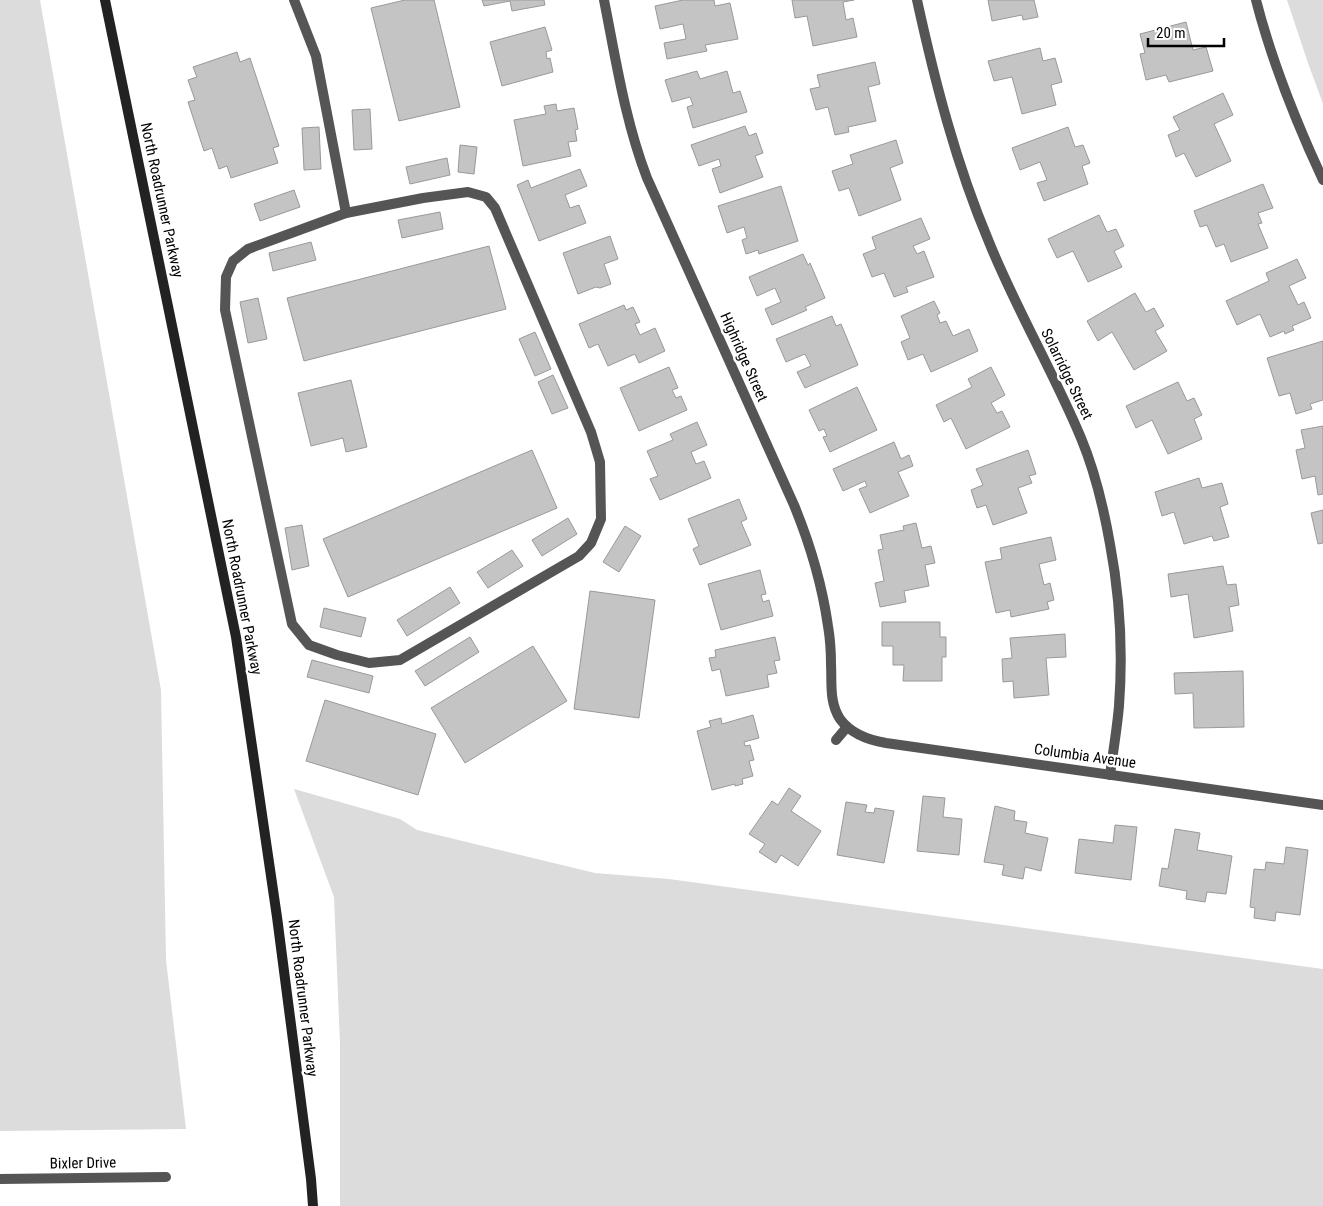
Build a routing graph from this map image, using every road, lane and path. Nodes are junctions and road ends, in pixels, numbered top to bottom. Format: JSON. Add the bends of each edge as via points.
{"nodes":[{"id":1,"x":105,"y":0,"type":"edge"},
{"id":2,"x":294,"y":0,"type":"edge"},
{"id":3,"x":604,"y":0,"type":"edge"},
{"id":4,"x":917,"y":0,"type":"edge"},
{"id":5,"x":1256,"y":0,"type":"edge"},
{"id":6,"x":1323,"y":180,"type":"edge"},
{"id":7,"x":346,"y":213,"type":"junction"},
{"id":8,"x":847,"y":727,"type":"junction"},
{"id":9,"x":836,"y":740,"type":"dead end"},
{"id":10,"x":1110,"y":775,"type":"junction"},
{"id":11,"x":1323,"y":804,"type":"edge"},
{"id":12,"x":166,"y":1177,"type":"dead end"},
{"id":13,"x":0,"y":1179,"type":"edge"},
{"id":14,"x":313,"y":1206,"type":"edge"}],
"edges":[{"from":1,"to":14,"type":"street","name":"North Roadrunner Parkway","via":[[236,637],[277,917]]},
{"from":2,"to":7,"type":"street","via":[[316,56]]},
{"from":3,"to":8,"type":"street","name":"Highridge Street","via":[[638,155],[812,552],[828,624],[832,697]]},
{"from":4,"to":10,"type":"street","name":"Solarridge Street","via":[[948,123],[974,204],[1002,273],[1082,440],[1102,507],[1116,577],[1120,636],[1119,706]]},
{"from":5,"to":6,"type":"street","via":[[1287,97]]},
{"from":7,"to":7,"type":"street","via":[[248,249],[234,261],[226,277],[225,310],[292,624],[310,645],[369,663],[400,660],[579,556],[591,543],[601,519],[600,462],[591,432],[495,208],[486,198],[468,192]]},
{"from":8,"to":9,"type":"street"},
{"from":8,"to":10,"type":"street","name":"Columbia Avenue","via":[[866,739],[876,741]]},
{"from":10,"to":11,"type":"street","name":"Columbia Avenue"},
{"from":12,"to":13,"type":"street","name":"Bixler Drive"}]}
